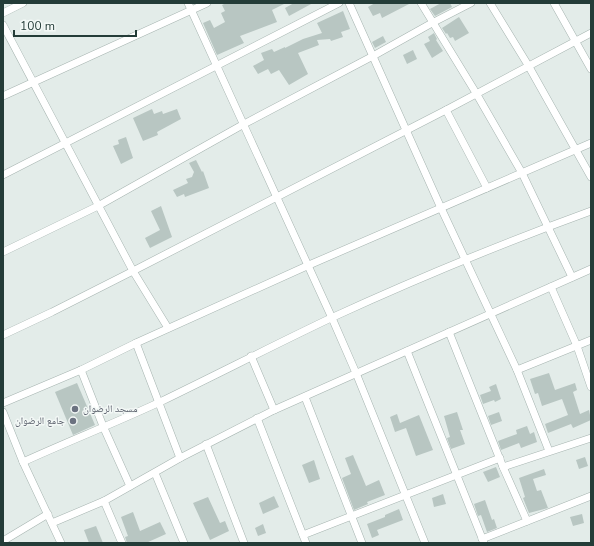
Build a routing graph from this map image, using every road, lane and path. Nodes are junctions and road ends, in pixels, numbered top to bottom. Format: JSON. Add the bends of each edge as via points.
{"nodes":[{"id":1,"x":23,"y":3,"type":"edge"},
{"id":2,"x":207,"y":3,"type":"edge"},
{"id":3,"x":339,"y":3,"type":"edge"},
{"id":4,"x":349,"y":3,"type":"edge"},
{"id":5,"x":421,"y":3,"type":"edge"},
{"id":6,"x":471,"y":3,"type":"edge"},
{"id":7,"x":490,"y":3,"type":"edge"},
{"id":8,"x":554,"y":3,"type":"edge"},
{"id":9,"x":189,"y":7,"type":"edge"},
{"id":10,"x":3,"y":13,"type":"edge"},
{"id":11,"x":432,"y":23,"type":"junction"},
{"id":12,"x":3,"y":25,"type":"edge"},
{"id":13,"x":591,"y":33,"type":"edge"},
{"id":14,"x":576,"y":41,"type":"junction"},
{"id":15,"x":373,"y":56,"type":"junction"},
{"id":16,"x":217,"y":65,"type":"junction"},
{"id":17,"x":528,"y":65,"type":"junction"},
{"id":18,"x":591,"y":69,"type":"edge"},
{"id":19,"x":34,"y":82,"type":"junction"},
{"id":20,"x":476,"y":93,"type":"junction"},
{"id":21,"x":3,"y":96,"type":"edge"},
{"id":22,"x":446,"y":110,"type":"junction"},
{"id":23,"x":244,"y":124,"type":"junction"},
{"id":24,"x":406,"y":129,"type":"junction"},
{"id":25,"x":66,"y":143,"type":"junction"},
{"id":26,"x":591,"y":143,"type":"edge"},
{"id":27,"x":576,"y":150,"type":"junction"},
{"id":28,"x":522,"y":173,"type":"junction"},
{"id":29,"x":3,"y":175,"type":"edge"},
{"id":30,"x":591,"y":177,"type":"edge"},
{"id":31,"x":487,"y":188,"type":"junction"},
{"id":32,"x":276,"y":196,"type":"junction"},
{"id":33,"x":98,"y":206,"type":"junction"},
{"id":34,"x":441,"y":208,"type":"junction"},
{"id":35,"x":591,"y":211,"type":"edge"},
{"id":36,"x":548,"y":227,"type":"junction"},
{"id":37,"x":3,"y":252,"type":"edge"},
{"id":38,"x":465,"y":260,"type":"junction"},
{"id":39,"x":309,"y":265,"type":"junction"},
{"id":40,"x":591,"y":269,"type":"edge"},
{"id":41,"x":133,"y":270,"type":"junction"},
{"id":42,"x":572,"y":277,"type":"junction"},
{"id":43,"x":551,"y":287,"type":"junction"},
{"id":44,"x":490,"y":315,"type":"junction"},
{"id":45,"x":332,"y":318,"type":"junction"},
{"id":46,"x":168,"y":328,"type":"junction"},
{"id":47,"x":449,"y":332,"type":"junction"},
{"id":48,"x":3,"y":335,"type":"edge"},
{"id":49,"x":591,"y":340,"type":"edge"},
{"id":50,"x":136,"y":343,"type":"junction"},
{"id":51,"x":577,"y":346,"type":"junction"},
{"id":52,"x":407,"y":351,"type":"junction"},
{"id":53,"x":251,"y":356,"type":"junction"},
{"id":54,"x":81,"y":370,"type":"junction"},
{"id":55,"x":517,"y":370,"type":"junction"},
{"id":56,"x":356,"y":373,"type":"junction"},
{"id":57,"x":591,"y":387,"type":"edge"},
{"id":58,"x":305,"y":396,"type":"junction"},
{"id":59,"x":160,"y":402,"type":"junction"},
{"id":60,"x":3,"y":403,"type":"edge"},
{"id":61,"x":274,"y":410,"type":"junction"},
{"id":62,"x":3,"y":412,"type":"edge"},
{"id":63,"x":257,"y":418,"type":"junction"},
{"id":64,"x":103,"y":426,"type":"junction"},
{"id":65,"x":591,"y":438,"type":"edge"},
{"id":66,"x":206,"y":444,"type":"junction"},
{"id":67,"x":549,"y":451,"type":"junction"},
{"id":68,"x":180,"y":458,"type":"junction"},
{"id":69,"x":500,"y":458,"type":"junction"},
{"id":70,"x":23,"y":462,"type":"junction"},
{"id":71,"x":503,"y":467,"type":"junction"},
{"id":72,"x":155,"y":473,"type":"junction"},
{"id":73,"x":456,"y":475,"type":"junction"},
{"id":74,"x":130,"y":486,"type":"junction"},
{"id":75,"x":406,"y":495,"type":"junction"},
{"id":76,"x":591,"y":497,"type":"edge"},
{"id":77,"x":104,"y":501,"type":"junction"},
{"id":78,"x":48,"y":514,"type":"junction"},
{"id":79,"x":352,"y":516,"type":"junction"},
{"id":80,"x":527,"y":521,"type":"junction"},
{"id":81,"x":52,"y":524,"type":"junction"},
{"id":82,"x":303,"y":535,"type":"junction"},
{"id":83,"x":483,"y":541,"type":"edge"},
{"id":84,"x":4,"y":542,"type":"edge"},
{"id":85,"x":61,"y":543,"type":"edge"},
{"id":86,"x":122,"y":543,"type":"edge"},
{"id":87,"x":184,"y":543,"type":"edge"},
{"id":88,"x":244,"y":543,"type":"edge"},
{"id":89,"x":306,"y":543,"type":"edge"},
{"id":90,"x":362,"y":543,"type":"edge"},
{"id":91,"x":425,"y":543,"type":"edge"}],
"edges":[{"from":1,"to":10,"type":"street"},
{"from":2,"to":9,"type":"street"},
{"from":3,"to":16,"type":"street"},
{"from":4,"to":15,"type":"street"},
{"from":5,"to":11,"type":"street"},
{"from":6,"to":11,"type":"street"},
{"from":7,"to":17,"type":"street"},
{"from":8,"to":14,"type":"street"},
{"from":9,"to":16,"type":"street"},
{"from":9,"to":19,"type":"street"},
{"from":11,"to":15,"type":"street"},
{"from":11,"to":20,"type":"street"},
{"from":12,"to":19,"type":"street"},
{"from":13,"to":14,"type":"street"},
{"from":14,"to":17,"type":"street"},
{"from":14,"to":18,"type":"street"},
{"from":15,"to":23,"type":"street"},
{"from":15,"to":24,"type":"street"},
{"from":16,"to":23,"type":"street"},
{"from":16,"to":25,"type":"street"},
{"from":17,"to":20,"type":"street"},
{"from":17,"to":27,"type":"street"},
{"from":19,"to":21,"type":"street"},
{"from":19,"to":25,"type":"street"},
{"from":20,"to":22,"type":"street"},
{"from":20,"to":28,"type":"street"},
{"from":22,"to":24,"type":"street"},
{"from":22,"to":31,"type":"street"},
{"from":23,"to":32,"type":"street"},
{"from":23,"to":33,"type":"street"},
{"from":24,"to":32,"type":"street"},
{"from":24,"to":34,"type":"street"},
{"from":25,"to":29,"type":"street"},
{"from":25,"to":33,"type":"street"},
{"from":26,"to":27,"type":"street"},
{"from":27,"to":28,"type":"street"},
{"from":27,"to":30,"type":"street"},
{"from":28,"to":31,"type":"street"},
{"from":28,"to":36,"type":"street"},
{"from":31,"to":34,"type":"street"},
{"from":32,"to":39,"type":"street"},
{"from":32,"to":41,"type":"street"},
{"from":33,"to":37,"type":"street"},
{"from":33,"to":41,"type":"street"},
{"from":34,"to":38,"type":"street"},
{"from":34,"to":39,"type":"street"},
{"from":35,"to":36,"type":"street"},
{"from":36,"to":38,"type":"street"},
{"from":36,"to":42,"type":"street"},
{"from":38,"to":44,"type":"street"},
{"from":38,"to":45,"type":"street"},
{"from":39,"to":45,"type":"street"},
{"from":39,"to":46,"type":"street"},
{"from":40,"to":42,"type":"street"},
{"from":41,"to":46,"type":"street"},
{"from":41,"to":48,"type":"street"},
{"from":42,"to":43,"type":"street"},
{"from":43,"to":44,"type":"street"},
{"from":43,"to":51,"type":"street"},
{"from":44,"to":47,"type":"street"},
{"from":44,"to":55,"type":"street"},
{"from":45,"to":53,"type":"street"},
{"from":45,"to":56,"type":"street"},
{"from":46,"to":50,"type":"street"},
{"from":47,"to":52,"type":"street"},
{"from":47,"to":69,"type":"street"},
{"from":49,"to":51,"type":"street"},
{"from":50,"to":54,"type":"street"},
{"from":50,"to":59,"type":"street"},
{"from":51,"to":55,"type":"street"},
{"from":51,"to":57,"type":"street"},
{"from":52,"to":56,"type":"street"},
{"from":52,"to":73,"type":"street"},
{"from":53,"to":59,"type":"street"},
{"from":53,"to":61,"type":"street"},
{"from":54,"to":60,"type":"street"},
{"from":54,"to":64,"type":"street"},
{"from":55,"to":67,"type":"street"},
{"from":56,"to":58,"type":"street"},
{"from":56,"to":75,"type":"street"},
{"from":58,"to":61,"type":"street"},
{"from":58,"to":79,"type":"street"},
{"from":59,"to":64,"type":"street"},
{"from":59,"to":68,"type":"street"},
{"from":61,"to":63,"type":"street"},
{"from":62,"to":70,"type":"street"},
{"from":63,"to":66,"type":"street"},
{"from":63,"to":82,"type":"street"},
{"from":64,"to":70,"type":"street"},
{"from":64,"to":74,"type":"street"},
{"from":65,"to":67,"type":"street"},
{"from":66,"to":68,"type":"street"},
{"from":66,"to":88,"type":"street"},
{"from":67,"to":71,"type":"street"},
{"from":68,"to":72,"type":"street"},
{"from":69,"to":71,"type":"street"},
{"from":69,"to":73,"type":"street"},
{"from":70,"to":78,"type":"street"},
{"from":71,"to":80,"type":"street"},
{"from":72,"to":74,"type":"street"},
{"from":72,"to":87,"type":"street"},
{"from":73,"to":75,"type":"street"},
{"from":73,"to":83,"type":"street"},
{"from":74,"to":77,"type":"street"},
{"from":75,"to":79,"type":"street"},
{"from":75,"to":91,"type":"street"},
{"from":76,"to":80,"type":"street"},
{"from":77,"to":81,"type":"street"},
{"from":77,"to":86,"type":"street"},
{"from":78,"to":81,"type":"street"},
{"from":78,"to":84,"type":"street"},
{"from":79,"to":82,"type":"street"},
{"from":79,"to":90,"type":"street"},
{"from":80,"to":83,"type":"street"},
{"from":81,"to":85,"type":"street"},
{"from":82,"to":89,"type":"street"}]}
